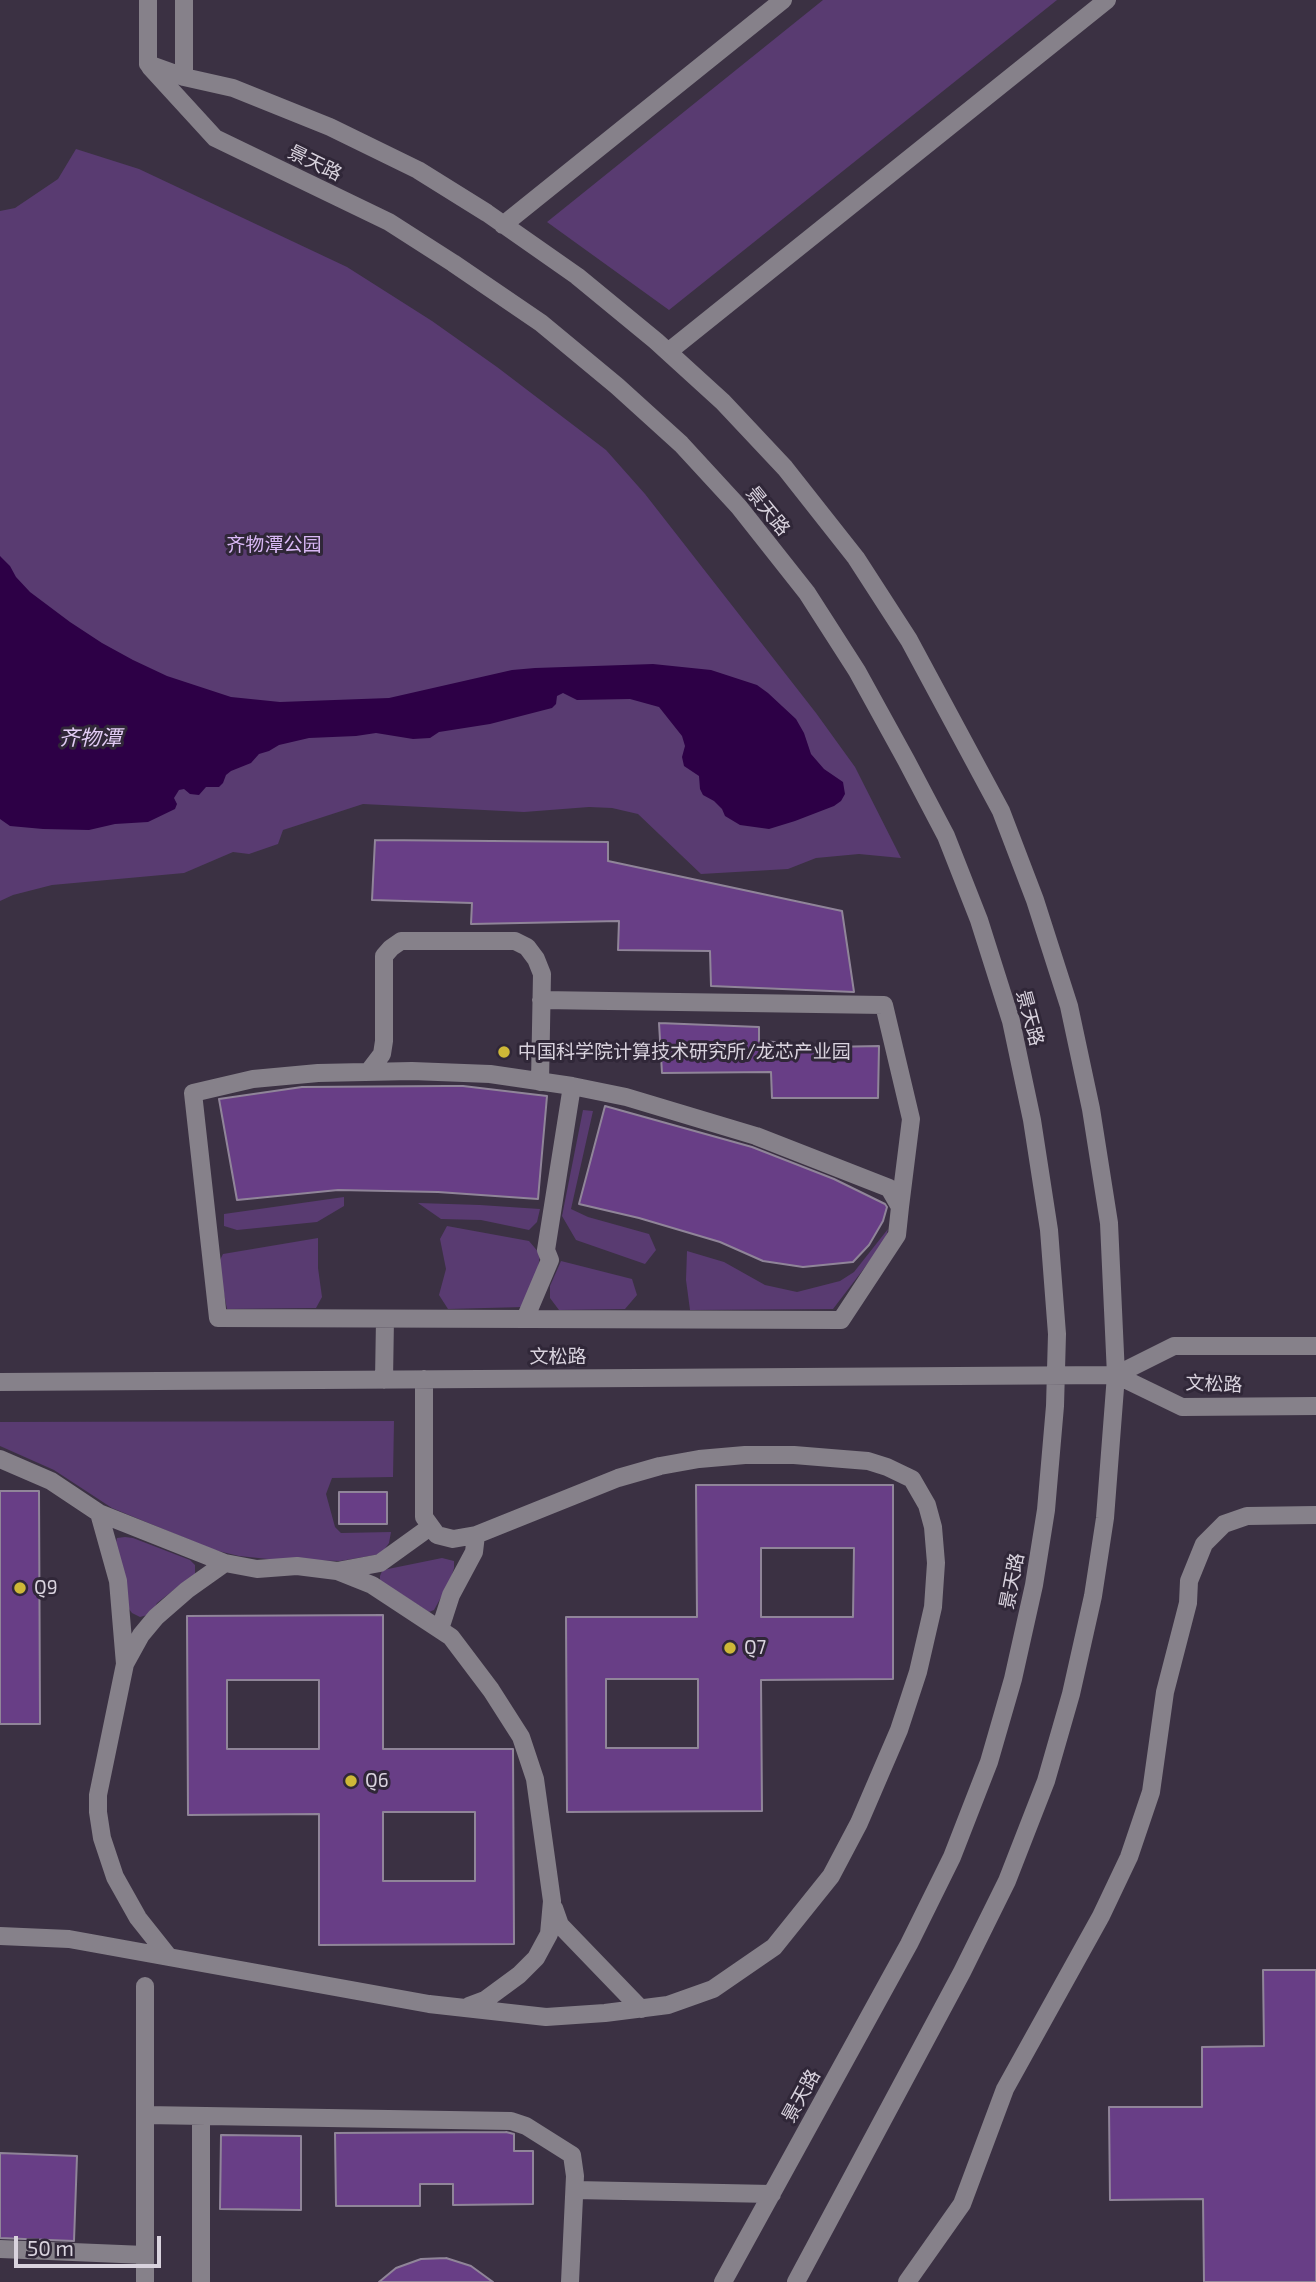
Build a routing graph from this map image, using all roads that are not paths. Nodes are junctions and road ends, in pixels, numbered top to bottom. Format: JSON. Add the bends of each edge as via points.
{"nodes":[{"id":1,"x":148,"y":0,"type":"edge"},
{"id":2,"x":184,"y":0,"type":"edge"},
{"id":3,"x":783,"y":0,"type":"edge"},
{"id":4,"x":1108,"y":0,"type":"edge"},
{"id":5,"x":148,"y":64,"type":"junction"},
{"id":6,"x":184,"y":77,"type":"junction"},
{"id":7,"x":503,"y":225,"type":"junction"},
{"id":8,"x":668,"y":352,"type":"junction"},
{"id":9,"x":541,"y":1000,"type":"junction"},
{"id":10,"x":369,"y":1072,"type":"junction"},
{"id":11,"x":540,"y":1082,"type":"junction"},
{"id":12,"x":572,"y":1086,"type":"junction"},
{"id":13,"x":900,"y":1207,"type":"junction"},
{"id":14,"x":385,"y":1319,"type":"junction"},
{"id":15,"x":525,"y":1319,"type":"junction"},
{"id":16,"x":1316,"y":1346,"type":"edge"},
{"id":17,"x":1056,"y":1375,"type":"junction"},
{"id":18,"x":1116,"y":1375,"type":"junction"},
{"id":19,"x":424,"y":1379,"type":"junction"},
{"id":20,"x":384,"y":1380,"type":"junction"},
{"id":21,"x":0,"y":1382,"type":"edge"},
{"id":22,"x":1316,"y":1406,"type":"edge"},
{"id":23,"x":0,"y":1459,"type":"edge"},
{"id":24,"x":99,"y":1513,"type":"junction"},
{"id":25,"x":1316,"y":1515,"type":"edge"},
{"id":26,"x":429,"y":1527,"type":"junction"},
{"id":27,"x":476,"y":1535,"type":"junction"},
{"id":28,"x":225,"y":1563,"type":"junction"},
{"id":29,"x":337,"y":1571,"type":"junction"},
{"id":30,"x":440,"y":1629,"type":"junction"},
{"id":31,"x":125,"y":1664,"type":"junction"},
{"id":32,"x":552,"y":1901,"type":"junction"},
{"id":33,"x":0,"y":1936,"type":"edge"},
{"id":34,"x":169,"y":1957,"type":"junction"},
{"id":35,"x":145,"y":1986,"type":"dead end"},
{"id":36,"x":466,"y":2008,"type":"junction"},
{"id":37,"x":641,"y":2009,"type":"junction"},
{"id":38,"x":145,"y":2115,"type":"junction"},
{"id":39,"x":201,"y":2116,"type":"junction"},
{"id":40,"x":575,"y":2190,"type":"junction"},
{"id":41,"x":772,"y":2194,"type":"junction"},
{"id":42,"x":0,"y":2249,"type":"edge"},
{"id":43,"x":145,"y":2255,"type":"junction"},
{"id":44,"x":145,"y":2282,"type":"edge"},
{"id":45,"x":201,"y":2282,"type":"edge"},
{"id":46,"x":570,"y":2282,"type":"edge"},
{"id":47,"x":723,"y":2282,"type":"edge"},
{"id":48,"x":796,"y":2282,"type":"edge"},
{"id":49,"x":907,"y":2282,"type":"edge"}],
"edges":[{"from":1,"to":5,"type":"street"},
{"from":2,"to":6,"type":"street"},
{"from":3,"to":7,"type":"street"},
{"from":4,"to":8,"type":"street"},
{"from":5,"to":6,"type":"street","name":"景天路"},
{"from":5,"to":17,"type":"street","name":"景天路","via":[[215,138],[389,222],[541,323],[681,444],[739,507],[807,593],[857,671],[946,836],[1011,1020],[1049,1230]]},
{"from":6,"to":7,"type":"street","name":"景天路","via":[[233,88],[330,127],[418,170]]},
{"from":7,"to":8,"type":"street","name":"景天路","via":[[577,276]]},
{"from":8,"to":18,"type":"street","name":"景天路","via":[[785,468],[856,558],[909,640],[1001,811],[1069,1006],[1085,1083],[1109,1223]]},
{"from":9,"to":10,"type":"street","via":[[542,974],[536,960],[527,947],[515,941],[401,941],[384,956],[384,1041],[382,1054]]},
{"from":9,"to":11,"type":"street"},
{"from":9,"to":13,"type":"street","via":[[884,1005],[911,1119]]},
{"from":10,"to":11,"type":"street","via":[[490,1074]]},
{"from":10,"to":14,"type":"street","via":[[253,1079],[193,1093],[218,1318]]},
{"from":11,"to":12,"type":"street"},
{"from":12,"to":13,"type":"street","via":[[626,1097],[756,1136],[889,1188]]},
{"from":12,"to":15,"type":"street","via":[[546,1250],[550,1261]]},
{"from":13,"to":15,"type":"street","via":[[897,1235],[841,1320]]},
{"from":14,"to":15,"type":"street"},
{"from":14,"to":20,"type":"street"},
{"from":16,"to":18,"type":"street","name":"文松路","via":[[1174,1346]]},
{"from":17,"to":18,"type":"street","name":"文松路"},
{"from":17,"to":19,"type":"street","name":"文松路"},
{"from":17,"to":41,"type":"street","name":"景天路","via":[[1046,1510],[1034,1585],[989,1762],[952,1857],[909,1944]]},
{"from":18,"to":22,"type":"street","name":"文松路","via":[[1182,1407]]},
{"from":18,"to":48,"type":"street","name":"景天路","via":[[1105,1518],[1093,1596],[1046,1781],[1007,1881],[962,1972]]},
{"from":19,"to":20,"type":"street","name":"文松路"},
{"from":19,"to":26,"type":"street","via":[[424,1517]]},
{"from":20,"to":21,"type":"street","name":"文松路"},
{"from":23,"to":24,"type":"street","via":[[51,1481]]},
{"from":24,"to":28,"type":"street"},
{"from":24,"to":31,"type":"street","via":[[118,1581]]},
{"from":25,"to":49,"type":"street","via":[[1247,1516],[1224,1524],[1204,1544],[1189,1581],[1188,1603],[1165,1692],[1151,1792],[1129,1857],[1004,2089],[962,2204]]},
{"from":26,"to":27,"type":"street","via":[[437,1535],[453,1539]]},
{"from":26,"to":29,"type":"street","via":[[380,1563]]},
{"from":27,"to":30,"type":"street","via":[[474,1552],[451,1595]]},
{"from":27,"to":37,"type":"street","via":[[618,1478],[673,1464],[745,1455],[868,1461],[912,1479],[927,1505],[936,1546],[936,1575],[918,1672],[899,1730],[831,1876],[774,1947],[713,1989]]},
{"from":28,"to":29,"type":"street","via":[[257,1569],[297,1566]]},
{"from":28,"to":31,"type":"street","via":[[156,1617]]},
{"from":29,"to":30,"type":"street","via":[[372,1585]]},
{"from":30,"to":32,"type":"street","via":[[491,1690],[521,1737],[535,1779]]},
{"from":31,"to":34,"type":"street","via":[[98,1812],[115,1877],[138,1918]]},
{"from":32,"to":36,"type":"street","via":[[549,1934],[536,1958],[485,2000]]},
{"from":32,"to":37,"type":"street","via":[[560,1925]]},
{"from":33,"to":34,"type":"street","via":[[69,1939]]},
{"from":34,"to":36,"type":"street"},
{"from":35,"to":38,"type":"street"},
{"from":36,"to":37,"type":"street","via":[[546,2017]]},
{"from":38,"to":39,"type":"street"},
{"from":38,"to":43,"type":"street"},
{"from":39,"to":40,"type":"street","via":[[511,2121],[572,2155]]},
{"from":39,"to":45,"type":"street"},
{"from":40,"to":41,"type":"street"},
{"from":40,"to":46,"type":"street"},
{"from":41,"to":47,"type":"street","name":"景天路"},
{"from":42,"to":43,"type":"street"},
{"from":43,"to":44,"type":"street"}]}
